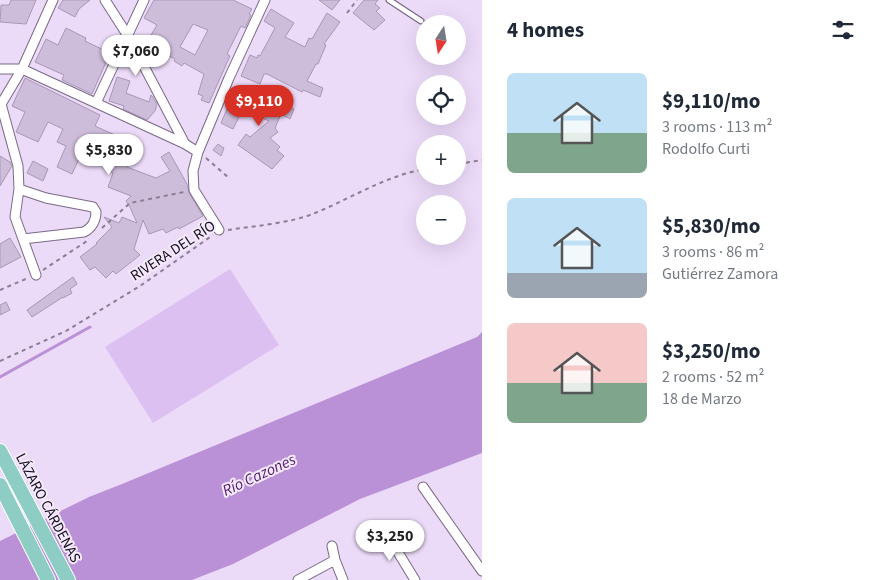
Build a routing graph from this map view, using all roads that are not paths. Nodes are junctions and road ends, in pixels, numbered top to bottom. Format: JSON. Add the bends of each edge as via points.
{"nodes":[{"id":1,"x":54,"y":0,"type":"edge"},
{"id":2,"x":105,"y":0,"type":"edge"},
{"id":3,"x":144,"y":0,"type":"edge"},
{"id":4,"x":265,"y":0,"type":"edge"},
{"id":5,"x":389,"y":0,"type":"edge"},
{"id":6,"x":416,"y":18,"type":"edge"},
{"id":7,"x":128,"y":36,"type":"junction"},
{"id":8,"x":0,"y":69,"type":"edge"},
{"id":9,"x":22,"y":69,"type":"junction"},
{"id":10,"x":96,"y":103,"type":"junction"},
{"id":11,"x":1,"y":105,"type":"edge"},
{"id":12,"x":185,"y":144,"type":"junction"},
{"id":13,"x":198,"y":152,"type":"junction"},
{"id":14,"x":19,"y":189,"type":"junction"},
{"id":15,"x":220,"y":230,"type":"road end"},
{"id":16,"x":23,"y":239,"type":"junction"},
{"id":17,"x":36,"y":275,"type":"road end"},
{"id":18,"x":0,"y":451,"type":"edge"},
{"id":19,"x":0,"y":485,"type":"edge"},
{"id":20,"x":423,"y":487,"type":"dead end"},
{"id":21,"x":385,"y":531,"type":"dead end"},
{"id":22,"x":332,"y":546,"type":"dead end"},
{"id":23,"x":335,"y":560,"type":"junction"},
{"id":24,"x":482,"y":571,"type":"edge"},
{"id":25,"x":48,"y":580,"type":"edge"},
{"id":26,"x":68,"y":580,"type":"edge"},
{"id":27,"x":298,"y":580,"type":"edge"},
{"id":28,"x":342,"y":580,"type":"edge"},
{"id":29,"x":415,"y":580,"type":"edge"}],
"edges":[{"from":1,"to":9,"type":"street"},
{"from":2,"to":7,"type":"street"},
{"from":3,"to":7,"type":"street"},
{"from":4,"to":13,"type":"street"},
{"from":5,"to":6,"type":"lane"},
{"from":7,"to":10,"type":"street"},
{"from":7,"to":12,"type":"street"},
{"from":8,"to":9,"type":"street"},
{"from":9,"to":10,"type":"street"},
{"from":9,"to":11,"type":"street"},
{"from":10,"to":12,"type":"street"},
{"from":11,"to":14,"type":"street","via":[[18,166]]},
{"from":12,"to":13,"type":"street"},
{"from":13,"to":15,"type":"street","via":[[193,171],[194,190]]},
{"from":14,"to":16,"type":"street","via":[[15,217]]},
{"from":14,"to":16,"type":"street","via":[[93,208],[96,212],[90,229],[84,232]]},
{"from":16,"to":17,"type":"street"},
{"from":18,"to":26,"type":"main road","name":"LÁZARO CÁRDENAS"},
{"from":19,"to":25,"type":"main road"},
{"from":20,"to":24,"type":"street"},
{"from":21,"to":29,"type":"street"},
{"from":22,"to":23,"type":"street"},
{"from":23,"to":27,"type":"street"},
{"from":23,"to":28,"type":"street"}]}
